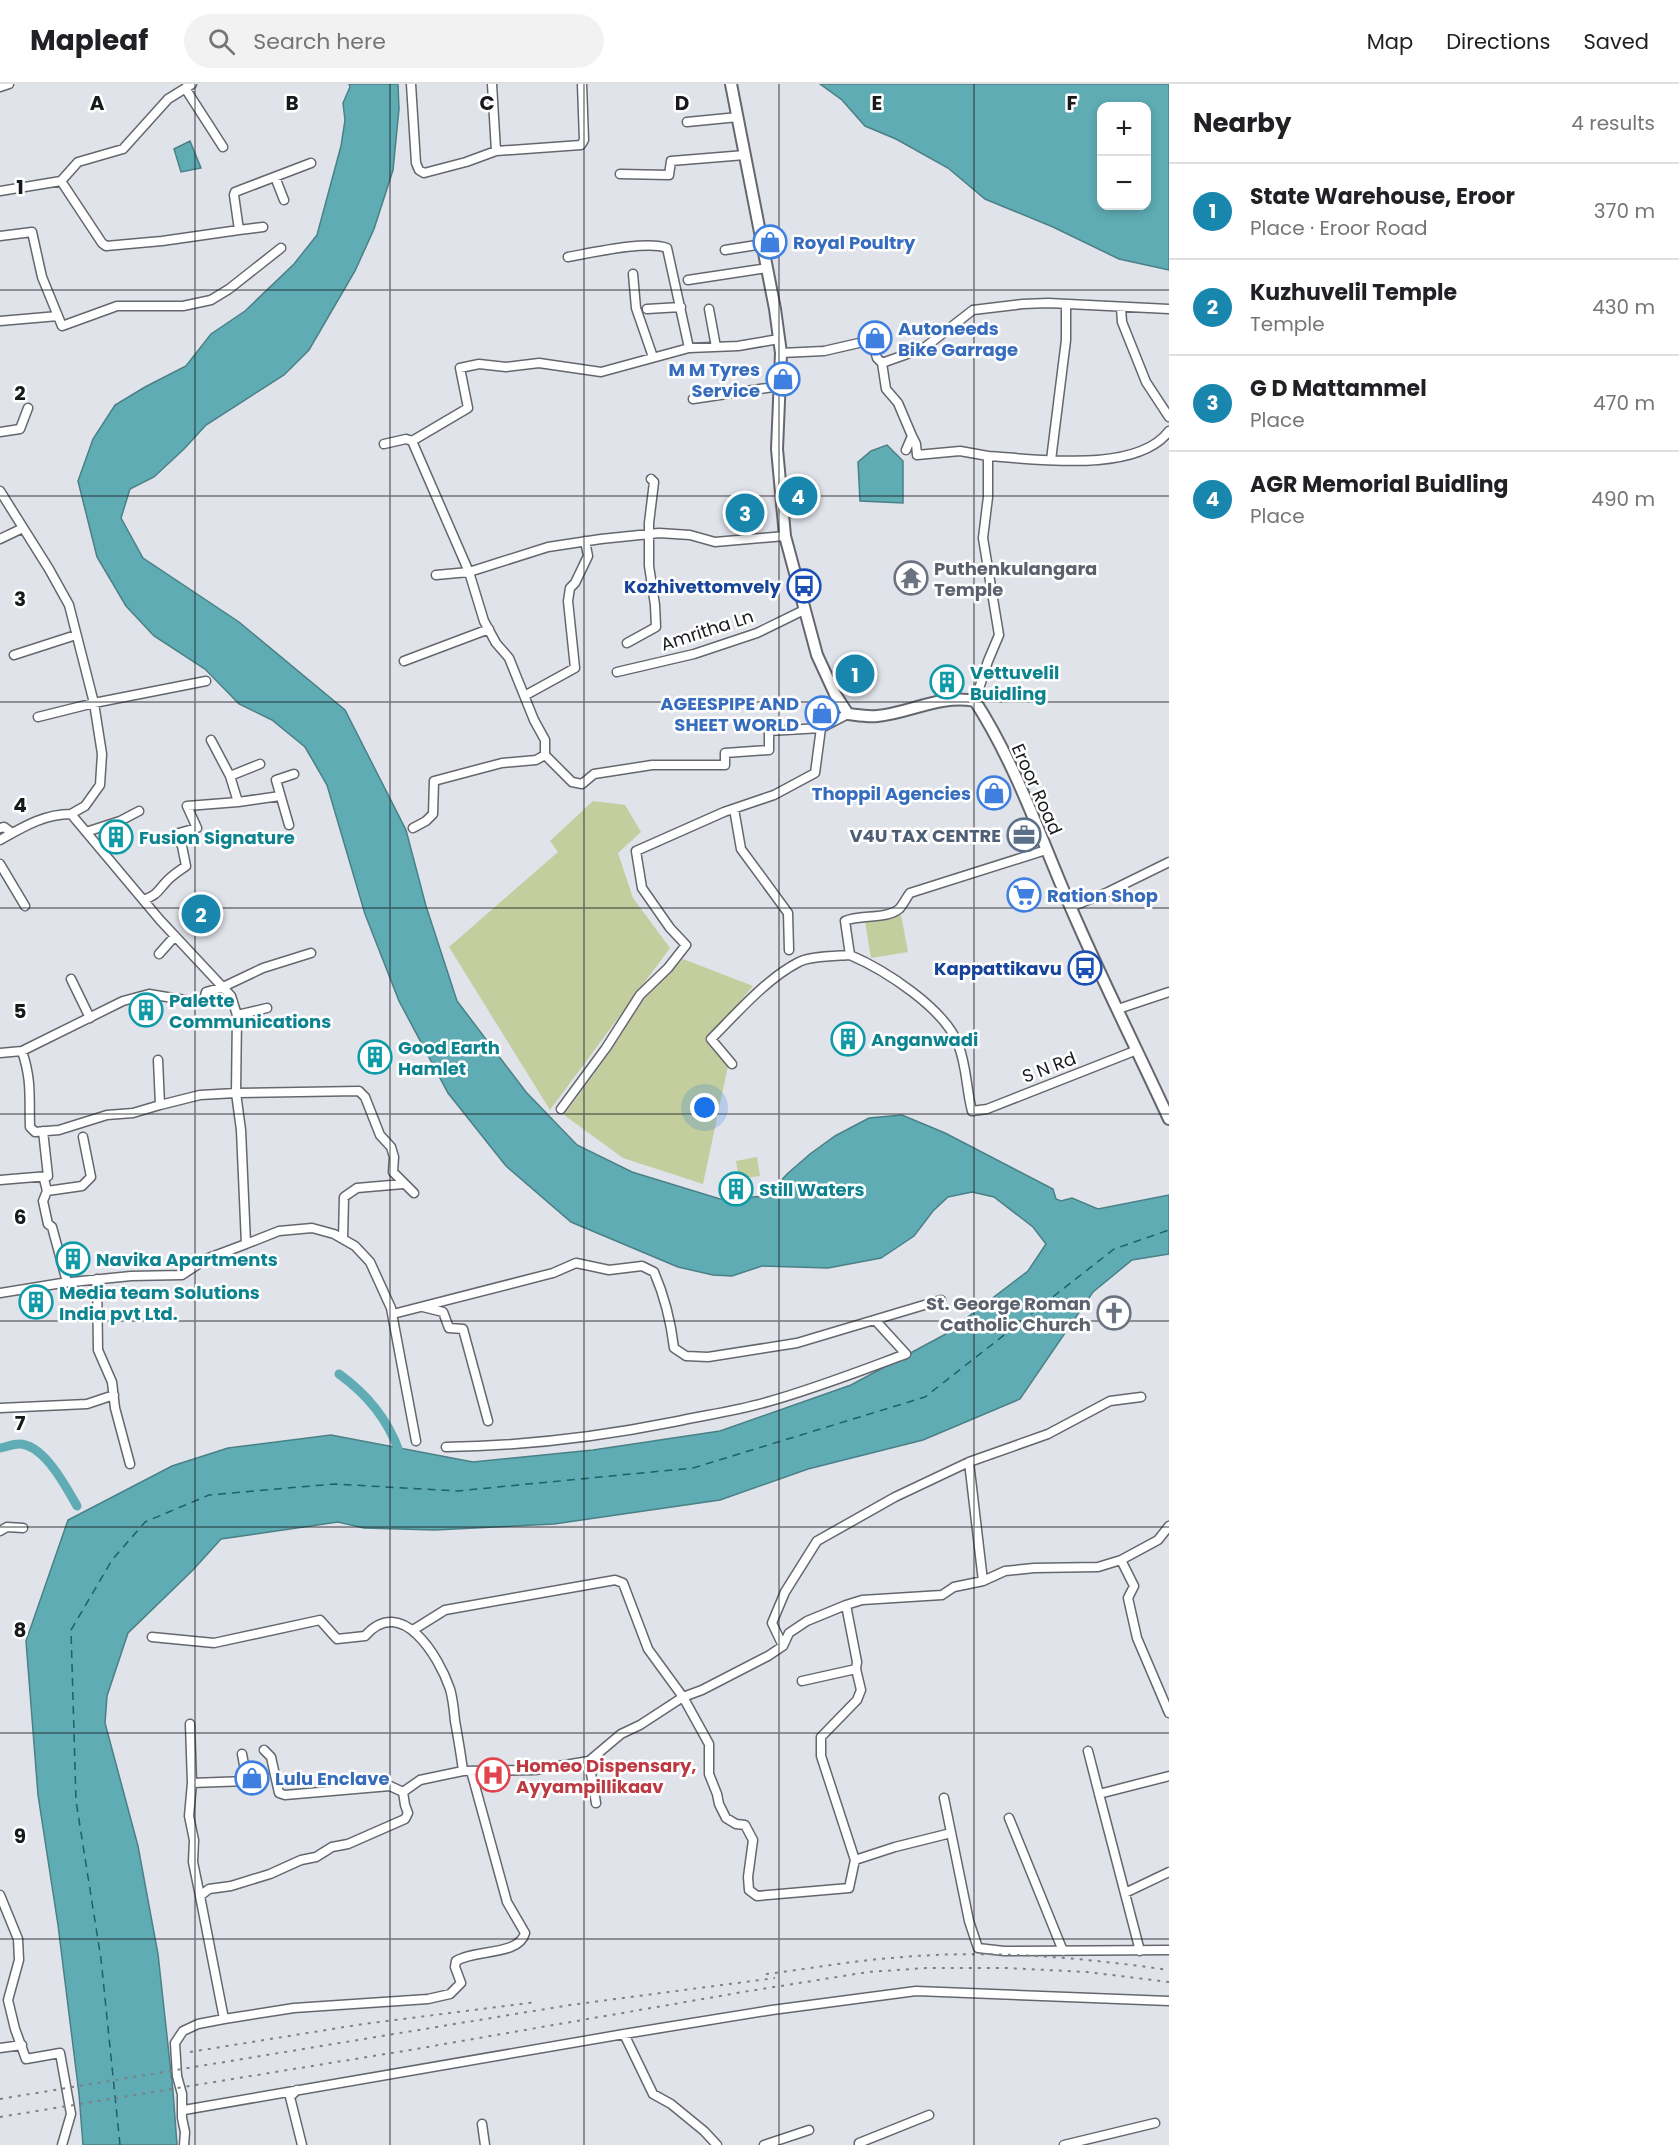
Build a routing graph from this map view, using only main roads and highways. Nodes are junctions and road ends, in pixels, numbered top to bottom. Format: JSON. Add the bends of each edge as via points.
{"nodes":[{"id":1,"x":731,"y":84,"type":"edge"},
{"id":2,"x":1169,"y":1119,"type":"edge"}],
"edges":[{"from":1,"to":2,"type":"main road","name":"Eroor Road","via":[[781,353],[777,449],[785,536],[817,655],[848,714],[878,716],[945,699],[975,701],[992,728]]}]}
